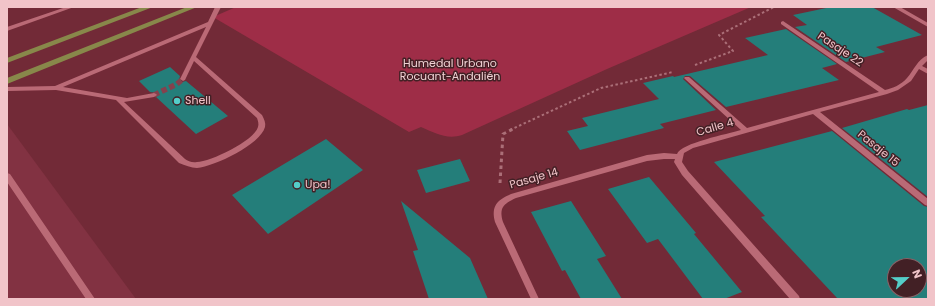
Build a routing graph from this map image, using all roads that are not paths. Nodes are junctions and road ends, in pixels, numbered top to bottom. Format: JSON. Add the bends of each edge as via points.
{"nodes":[{"id":1,"x":70,"y":7,"type":"edge"},
{"id":2,"x":149,"y":7,"type":"edge"},
{"id":3,"x":193,"y":7,"type":"edge"},
{"id":4,"x":218,"y":7,"type":"edge"},
{"id":5,"x":896,"y":7,"type":"edge"},
{"id":6,"x":210,"y":23,"type":"junction"},
{"id":7,"x":782,"y":23,"type":"dead end"},
{"id":8,"x":928,"y":25,"type":"edge"},
{"id":9,"x":7,"y":29,"type":"edge"},
{"id":10,"x":928,"y":57,"type":"edge"},
{"id":11,"x":194,"y":58,"type":"junction"},
{"id":12,"x":7,"y":61,"type":"edge"},
{"id":13,"x":918,"y":66,"type":"junction"},
{"id":14,"x":928,"y":72,"type":"edge"},
{"id":15,"x":183,"y":78,"type":"tunnel mouth"},
{"id":16,"x":687,"y":78,"type":"dead end"},
{"id":17,"x":7,"y":81,"type":"edge"},
{"id":18,"x":56,"y":88,"type":"junction"},
{"id":19,"x":7,"y":89,"type":"edge"},
{"id":20,"x":885,"y":93,"type":"junction"},
{"id":21,"x":154,"y":95,"type":"tunnel mouth"},
{"id":22,"x":118,"y":99,"type":"junction"},
{"id":23,"x":815,"y":112,"type":"junction"},
{"id":24,"x":746,"y":131,"type":"junction"},
{"id":25,"x":679,"y":157,"type":"junction"},
{"id":26,"x":7,"y":176,"type":"edge"},
{"id":27,"x":928,"y":203,"type":"edge"},
{"id":28,"x":91,"y":299,"type":"edge"},
{"id":29,"x":535,"y":299,"type":"edge"},
{"id":30,"x":796,"y":299,"type":"edge"}],
"edges":[{"from":1,"to":9,"type":"street"},
{"from":2,"to":12,"type":"main road"},
{"from":3,"to":17,"type":"main road"},
{"from":4,"to":6,"type":"street"},
{"from":5,"to":8,"type":"street"},
{"from":6,"to":11,"type":"street"},
{"from":6,"to":18,"type":"street"},
{"from":7,"to":20,"type":"street","name":"Pasaje 22"},
{"from":10,"to":13,"type":"street","name":"Calle 4"},
{"from":11,"to":15,"type":"street"},
{"from":11,"to":22,"type":"street","via":[[260,117],[262,129],[251,141],[216,160],[196,165],[182,161]]},
{"from":13,"to":14,"type":"street"},
{"from":13,"to":20,"type":"street","name":"Calle 4","via":[[905,84]]},
{"from":16,"to":24,"type":"street"},
{"from":18,"to":19,"type":"street"},
{"from":18,"to":22,"type":"street"},
{"from":20,"to":23,"type":"street","name":"Calle 4"},
{"from":21,"to":22,"type":"street","via":[[137,99]]},
{"from":23,"to":24,"type":"street","name":"Calle 4"},
{"from":23,"to":27,"type":"street","name":"Pasaje 15"},
{"from":24,"to":25,"type":"street","name":"Calle 4","via":[[685,148]]},
{"from":25,"to":29,"type":"street","name":"Pasaje 14","via":[[647,158],[505,199],[496,213]]},
{"from":25,"to":30,"type":"street","via":[[678,162],[685,173]]},
{"from":26,"to":28,"type":"street"}]}
